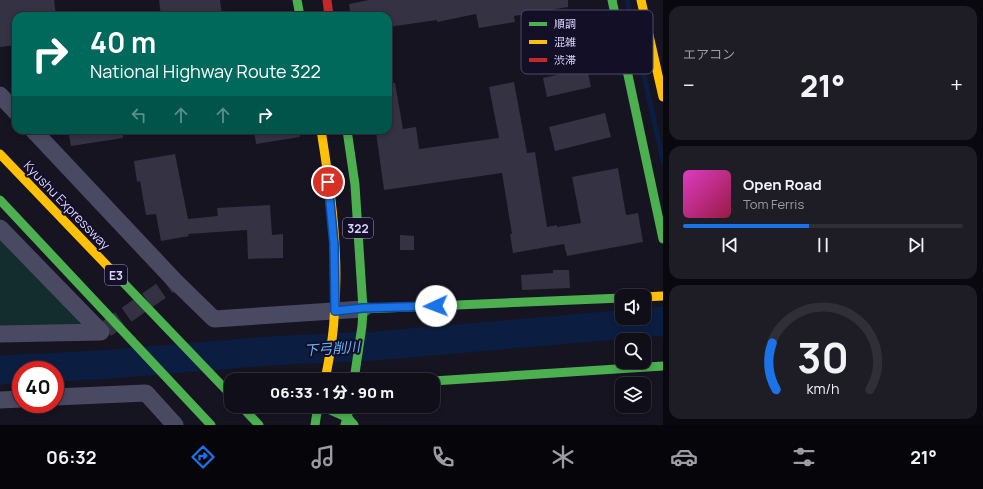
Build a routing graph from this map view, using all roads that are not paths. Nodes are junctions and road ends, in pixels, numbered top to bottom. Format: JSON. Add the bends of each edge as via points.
{"nodes":[{"id":1,"x":298,"y":0,"type":"edge"},
{"id":2,"x":327,"y":0,"type":"edge"},
{"id":3,"x":612,"y":0,"type":"edge"},
{"id":4,"x":641,"y":0,"type":"edge"},
{"id":5,"x":615,"y":10,"type":"edge"},
{"id":6,"x":643,"y":10,"type":"edge"},
{"id":7,"x":300,"y":12,"type":"edge"},
{"id":8,"x":328,"y":12,"type":"edge"},
{"id":9,"x":653,"y":53,"type":"edge"},
{"id":10,"x":632,"y":74,"type":"edge"},
{"id":11,"x":0,"y":95,"type":"edge"},
{"id":12,"x":663,"y":97,"type":"edge"},
{"id":13,"x":12,"y":108,"type":"edge"},
{"id":14,"x":37,"y":134,"type":"edge"},
{"id":15,"x":322,"y":134,"type":"edge"},
{"id":16,"x":348,"y":134,"type":"edge"},
{"id":17,"x":0,"y":154,"type":"edge"},
{"id":18,"x":0,"y":200,"type":"edge"},
{"id":19,"x":0,"y":228,"type":"edge"},
{"id":20,"x":663,"y":239,"type":"edge"},
{"id":21,"x":663,"y":296,"type":"edge"},
{"id":22,"x":651,"y":297,"type":"edge"},
{"id":23,"x":615,"y":298,"type":"edge"},
{"id":24,"x":363,"y":308,"type":"junction"},
{"id":25,"x":334,"y":319,"type":"junction"},
{"id":26,"x":0,"y":334,"type":"edge"},
{"id":27,"x":663,"y":366,"type":"edge"},
{"id":28,"x":326,"y":373,"type":"edge"},
{"id":29,"x":355,"y":373,"type":"edge"},
{"id":30,"x":440,"y":381,"type":"edge"},
{"id":31,"x":224,"y":389,"type":"edge"},
{"id":32,"x":64,"y":397,"type":"edge"},
{"id":33,"x":12,"y":399,"type":"edge"},
{"id":34,"x":0,"y":400,"type":"edge"},
{"id":35,"x":248,"y":413,"type":"edge"},
{"id":36,"x":318,"y":413,"type":"edge"},
{"id":37,"x":331,"y":413,"type":"edge"},
{"id":38,"x":346,"y":422,"type":"edge"},
{"id":39,"x":173,"y":424,"type":"edge"},
{"id":40,"x":211,"y":425,"type":"edge"},
{"id":41,"x":259,"y":425,"type":"edge"},
{"id":42,"x":315,"y":425,"type":"edge"},
{"id":43,"x":354,"y":425,"type":"edge"}],
"edges":[{"from":1,"to":7,"type":"main road"},
{"from":2,"to":8,"type":"main road"},
{"from":3,"to":5,"type":"main road"},
{"from":4,"to":6,"type":"main road"},
{"from":9,"to":12,"type":"main road"},
{"from":10,"to":20,"type":"main road"},
{"from":11,"to":13,"type":"street"},
{"from":14,"to":25,"type":"street","via":[[214,319]]},
{"from":15,"to":25,"type":"main road","number":"322","via":[[334,244]]},
{"from":16,"to":24,"type":"main road","number":"322","via":[[355,185]]},
{"from":17,"to":31,"type":"main road","name":"Kyushu Expressway","number":"E3","bridge":true},
{"from":18,"to":40,"type":"main road","number":"E3","bridge":true},
{"from":19,"to":26,"type":"street","via":[[101,332]]},
{"from":21,"to":22,"type":"main road"},
{"from":23,"to":24,"type":"main road"},
{"from":24,"to":25,"type":"street"},
{"from":24,"to":29,"type":"main road","number":"322"},
{"from":25,"to":28,"type":"main road","number":"322"},
{"from":27,"to":30,"type":"main road"},
{"from":32,"to":39,"type":"street","via":[[146,393]]},
{"from":33,"to":34,"type":"street"},
{"from":35,"to":41,"type":"main road"},
{"from":36,"to":42,"type":"main road"},
{"from":37,"to":38,"type":"main road"},
{"from":38,"to":43,"type":"main road"}]}
